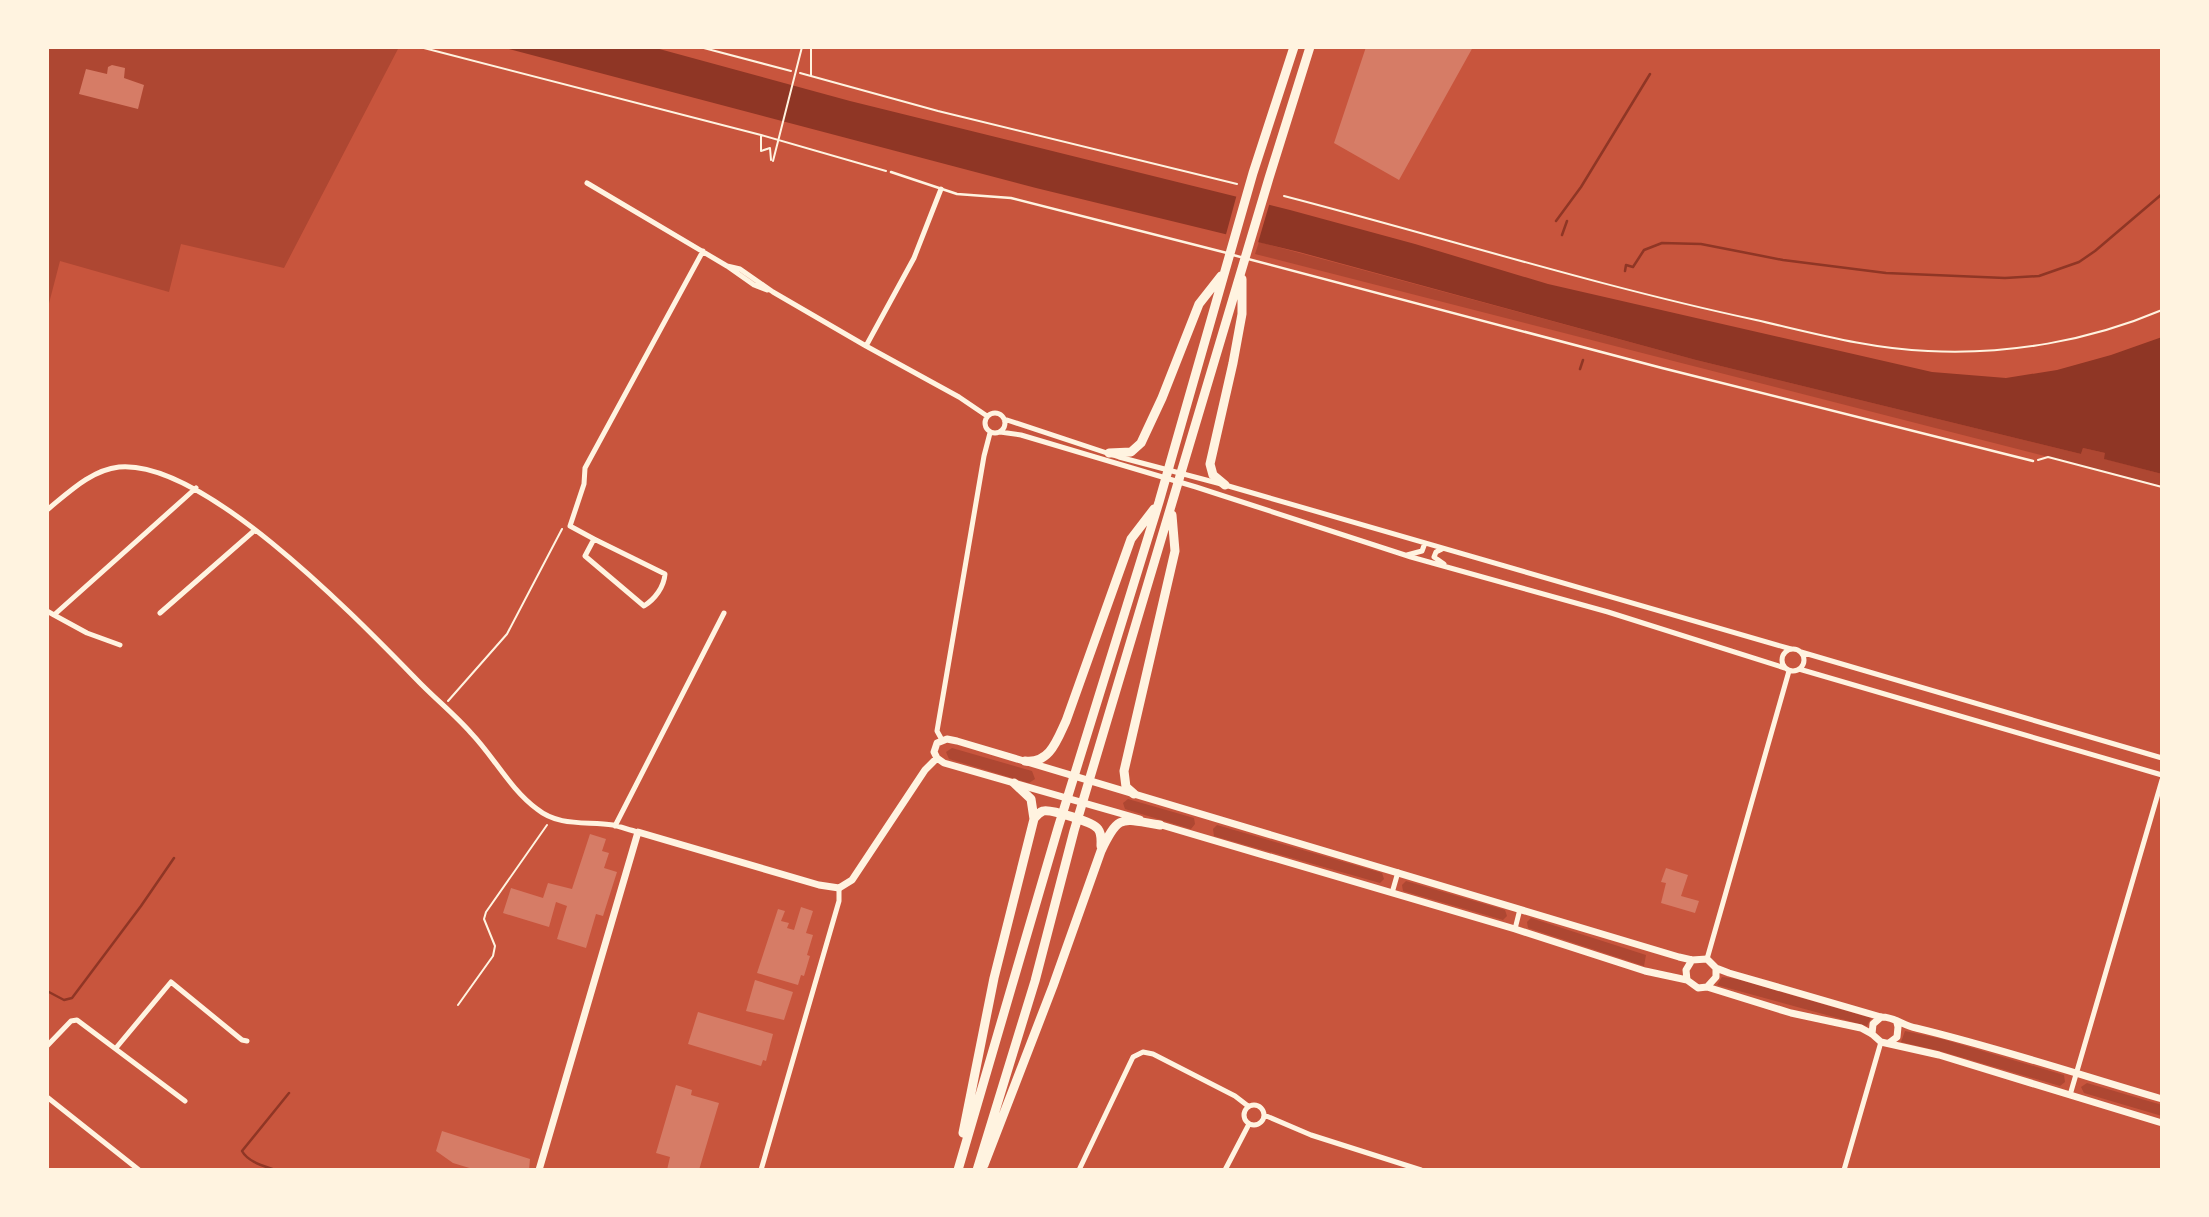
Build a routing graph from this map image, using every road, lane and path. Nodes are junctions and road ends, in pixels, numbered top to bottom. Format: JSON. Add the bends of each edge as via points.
{"nodes":[{"id":1,"x":420,"y":47,"type":"edge"},
{"id":2,"x":700,"y":47,"type":"edge"},
{"id":3,"x":811,"y":47,"type":"edge"},
{"id":4,"x":1294,"y":47,"type":"edge"},
{"id":5,"x":1310,"y":47,"type":"edge"},
{"id":6,"x":802,"y":48,"type":"edge"},
{"id":7,"x":790,"y":71,"type":"dead end"},
{"id":8,"x":800,"y":74,"type":"dead end"},
{"id":9,"x":811,"y":76,"type":"junction"},
{"id":10,"x":761,"y":135,"type":"junction"},
{"id":11,"x":891,"y":172,"type":"joint"},
{"id":12,"x":587,"y":183,"type":"dead end"},
{"id":13,"x":1237,"y":184,"type":"dead end"},
{"id":14,"x":941,"y":189,"type":"junction"},
{"id":15,"x":1284,"y":196,"type":"dead end"},
{"id":16,"x":703,"y":251,"type":"junction"},
{"id":17,"x":1242,"y":267,"type":"junction"},
{"id":18,"x":1224,"y":272,"type":"junction"},
{"id":19,"x":2162,"y":310,"type":"edge"},
{"id":20,"x":866,"y":346,"type":"junction"},
{"id":21,"x":987,"y":416,"type":"junction"},
{"id":22,"x":1003,"y":419,"type":"junction"},
{"id":23,"x":1000,"y":432,"type":"junction"},
{"id":24,"x":990,"y":433,"type":"junction"},
{"id":25,"x":1109,"y":453,"type":"junction"},
{"id":26,"x":2033,"y":461,"type":"joint"},
{"id":27,"x":1225,"y":485,"type":"junction"},
{"id":28,"x":2162,"y":487,"type":"edge"},
{"id":29,"x":196,"y":488,"type":"junction"},
{"id":30,"x":1160,"y":499,"type":"junction"},
{"id":31,"x":1173,"y":503,"type":"junction"},
{"id":32,"x":47,"y":510,"type":"edge"},
{"id":33,"x":570,"y":526,"type":"junction"},
{"id":34,"x":255,"y":530,"type":"junction"},
{"id":35,"x":594,"y":539,"type":"junction"},
{"id":36,"x":1424,"y":543,"type":"junction"},
{"id":37,"x":1446,"y":549,"type":"junction"},
{"id":38,"x":1407,"y":555,"type":"junction"},
{"id":39,"x":1447,"y":566,"type":"junction"},
{"id":40,"x":1612,"y":598,"type":"junction"},
{"id":41,"x":47,"y":611,"type":"edge"},
{"id":42,"x":1608,"y":612,"type":"junction"},
{"id":43,"x":160,"y":613,"type":"dead end"},
{"id":44,"x":724,"y":613,"type":"dead end"},
{"id":45,"x":54,"y":615,"type":"junction"},
{"id":46,"x":120,"y":645,"type":"dead end"},
{"id":47,"x":1791,"y":649,"type":"junction"},
{"id":48,"x":1801,"y":652,"type":"junction"},
{"id":49,"x":1787,"y":669,"type":"junction"},
{"id":50,"x":1799,"y":669,"type":"junction"},
{"id":51,"x":443,"y":707,"type":"junction"},
{"id":52,"x":942,"y":740,"type":"junction"},
{"id":53,"x":937,"y":758,"type":"junction"},
{"id":54,"x":2162,"y":758,"type":"edge"},
{"id":55,"x":1025,"y":761,"type":"junction"},
{"id":56,"x":2162,"y":777,"type":"edge"},
{"id":57,"x":1014,"y":783,"type":"junction"},
{"id":58,"x":1134,"y":794,"type":"junction"},
{"id":59,"x":553,"y":819,"type":"junction"},
{"id":60,"x":1034,"y":819,"type":"junction"},
{"id":61,"x":1160,"y":825,"type":"junction"},
{"id":62,"x":615,"y":826,"type":"junction"},
{"id":63,"x":638,"y":832,"type":"junction"},
{"id":64,"x":1101,"y":851,"type":"junction"},
{"id":65,"x":1399,"y":872,"type":"junction"},
{"id":66,"x":839,"y":888,"type":"junction"},
{"id":67,"x":1392,"y":893,"type":"junction"},
{"id":68,"x":1521,"y":909,"type":"junction"},
{"id":69,"x":1515,"y":929,"type":"junction"},
{"id":70,"x":1707,"y":959,"type":"junction"},
{"id":71,"x":1692,"y":960,"type":"junction"},
{"id":72,"x":1716,"y":968,"type":"junction"},
{"id":73,"x":1688,"y":980,"type":"junction"},
{"id":74,"x":1707,"y":987,"type":"junction"},
{"id":75,"x":458,"y":1005,"type":"dead end"},
{"id":76,"x":1881,"y":1017,"type":"junction"},
{"id":77,"x":1897,"y":1023,"type":"junction"},
{"id":78,"x":1872,"y":1034,"type":"junction"},
{"id":79,"x":247,"y":1041,"type":"dead end"},
{"id":80,"x":1885,"y":1043,"type":"junction"},
{"id":81,"x":47,"y":1046,"type":"edge"},
{"id":82,"x":116,"y":1048,"type":"junction"},
{"id":83,"x":2077,"y":1074,"type":"junction"},
{"id":84,"x":2070,"y":1095,"type":"junction"},
{"id":85,"x":47,"y":1097,"type":"edge"},
{"id":86,"x":2162,"y":1099,"type":"edge"},
{"id":87,"x":185,"y":1101,"type":"dead end"},
{"id":88,"x":1248,"y":1106,"type":"junction"},
{"id":89,"x":1264,"y":1115,"type":"junction"},
{"id":90,"x":2162,"y":1123,"type":"edge"},
{"id":91,"x":1249,"y":1124,"type":"junction"},
{"id":92,"x":139,"y":1170,"type":"edge"},
{"id":93,"x":539,"y":1170,"type":"edge"},
{"id":94,"x":761,"y":1170,"type":"edge"},
{"id":95,"x":956,"y":1170,"type":"edge"},
{"id":96,"x":980,"y":1170,"type":"edge"},
{"id":97,"x":1079,"y":1170,"type":"edge"},
{"id":98,"x":1225,"y":1170,"type":"edge"},
{"id":99,"x":1421,"y":1170,"type":"edge"},
{"id":100,"x":1844,"y":1170,"type":"edge"}],
"edges":[{"from":1,"to":10,"type":"path"},
{"from":2,"to":7,"type":"path"},
{"from":3,"to":9,"type":"path"},
{"from":4,"to":18,"type":"highway"},
{"from":5,"to":17,"type":"highway"},
{"from":6,"to":10,"type":"path","via":[[774,161],[770,148],[761,151]]},
{"from":8,"to":9,"type":"path"},
{"from":9,"to":13,"type":"path"},
{"from":10,"to":11,"type":"path"},
{"from":11,"to":14,"type":"lane"},
{"from":12,"to":16,"type":"street"},
{"from":14,"to":20,"type":"street","via":[[914,258]]},
{"from":14,"to":26,"type":"lane","via":[[1011,198]]},
{"from":15,"to":19,"type":"path","via":[[1687,305],[1890,348],[1971,351],[2040,345],[2095,333]]},
{"from":16,"to":20,"type":"street","via":[[754,285]]},
{"from":16,"to":33,"type":"street","via":[[585,468]]},
{"from":17,"to":27,"type":"highway","via":[[1242,314],[1210,464],[1213,475]]},
{"from":17,"to":31,"type":"highway"},
{"from":18,"to":25,"type":"highway","via":[[1199,304],[1141,443],[1130,452]]},
{"from":18,"to":30,"type":"highway"},
{"from":20,"to":21,"type":"street"},
{"from":21,"to":22,"type":"street","via":[[996,414]]},
{"from":21,"to":24,"type":"street","via":[[985,427]]},
{"from":22,"to":23,"type":"street"},
{"from":22,"to":25,"type":"street"},
{"from":23,"to":24,"type":"street"},
{"from":23,"to":38,"type":"street","via":[[1146,472]]},
{"from":24,"to":52,"type":"street","via":[[937,732]]},
{"from":25,"to":27,"type":"street"},
{"from":26,"to":28,"type":"path","via":[[2049,457]]},
{"from":27,"to":36,"type":"street"},
{"from":29,"to":32,"type":"street","via":[[142,469],[119,467],[96,473]]},
{"from":29,"to":34,"type":"street"},
{"from":29,"to":45,"type":"street"},
{"from":30,"to":55,"type":"highway","via":[[1131,539],[1053,750],[1041,760]]},
{"from":30,"to":95,"type":"highway"},
{"from":31,"to":58,"type":"highway","via":[[1175,551],[1124,771],[1126,788]]},
{"from":31,"to":96,"type":"highway","via":[[1074,831]]},
{"from":33,"to":35,"type":"street"},
{"from":33,"to":51,"type":"path","via":[[560,530],[507,634]]},
{"from":34,"to":43,"type":"street"},
{"from":34,"to":51,"type":"street","via":[[337,601]]},
{"from":35,"to":35,"type":"street","via":[[586,556],[644,606],[651,602],[664,584],[665,574]]},
{"from":36,"to":37,"type":"street"},
{"from":36,"to":38,"type":"street","via":[[1422,551]]},
{"from":37,"to":39,"type":"street","via":[[1434,557]]},
{"from":37,"to":40,"type":"street"},
{"from":38,"to":39,"type":"street"},
{"from":39,"to":42,"type":"street"},
{"from":40,"to":42,"type":"street"},
{"from":40,"to":47,"type":"street"},
{"from":41,"to":45,"type":"street"},
{"from":42,"to":49,"type":"street"},
{"from":44,"to":62,"type":"street"},
{"from":45,"to":46,"type":"street"},
{"from":47,"to":48,"type":"street"},
{"from":47,"to":49,"type":"street","via":[[1782,658]]},
{"from":48,"to":50,"type":"street","via":[[1804,660]]},
{"from":48,"to":54,"type":"street"},
{"from":49,"to":50,"type":"street"},
{"from":49,"to":70,"type":"street"},
{"from":50,"to":56,"type":"street"},
{"from":51,"to":59,"type":"street","via":[[472,733],[525,798]]},
{"from":52,"to":53,"type":"street","via":[[934,752]]},
{"from":52,"to":55,"type":"street"},
{"from":53,"to":57,"type":"street"},
{"from":53,"to":66,"type":"street","via":[[852,880]]},
{"from":55,"to":58,"type":"street"},
{"from":56,"to":83,"type":"street"},
{"from":57,"to":60,"type":"highway","via":[[1031,799]]},
{"from":57,"to":61,"type":"street"},
{"from":58,"to":65,"type":"street"},
{"from":59,"to":62,"type":"street"},
{"from":59,"to":75,"type":"path","via":[[486,912],[484,919],[495,946],[493,956]]},
{"from":60,"to":64,"type":"highway","via":[[1048,811],[1093,825],[1100,834]]},
{"from":60,"to":95,"type":"highway","via":[[994,978]]},
{"from":61,"to":64,"type":"highway","via":[[1123,820],[1115,825]]},
{"from":61,"to":67,"type":"street"},
{"from":62,"to":63,"type":"street"},
{"from":63,"to":66,"type":"street"},
{"from":63,"to":93,"type":"street"},
{"from":64,"to":96,"type":"highway","via":[[1054,986]]},
{"from":65,"to":67,"type":"street"},
{"from":65,"to":68,"type":"street"},
{"from":66,"to":94,"type":"street"},
{"from":67,"to":69,"type":"street"},
{"from":68,"to":69,"type":"street"},
{"from":68,"to":71,"type":"street"},
{"from":69,"to":73,"type":"street","via":[[1645,971]]},
{"from":70,"to":71,"type":"street"},
{"from":70,"to":72,"type":"street"},
{"from":71,"to":73,"type":"street","via":[[1686,970]]},
{"from":72,"to":74,"type":"street","via":[[1716,977]]},
{"from":72,"to":76,"type":"street"},
{"from":73,"to":74,"type":"street","via":[[1698,988]]},
{"from":74,"to":78,"type":"street"},
{"from":76,"to":77,"type":"street"},
{"from":76,"to":78,"type":"street","via":[[1873,1024]]},
{"from":77,"to":80,"type":"street","via":[[1898,1032]]},
{"from":77,"to":83,"type":"street"},
{"from":78,"to":80,"type":"street"},
{"from":79,"to":82,"type":"street","via":[[171,982]]},
{"from":80,"to":84,"type":"street"},
{"from":80,"to":100,"type":"street"},
{"from":81,"to":82,"type":"street","via":[[74,1020]]},
{"from":82,"to":87,"type":"street"},
{"from":83,"to":84,"type":"street"},
{"from":83,"to":86,"type":"street"},
{"from":84,"to":90,"type":"street"},
{"from":85,"to":92,"type":"street"},
{"from":88,"to":89,"type":"street","via":[[1259,1106]]},
{"from":88,"to":91,"type":"street","via":[[1243,1116]]},
{"from":88,"to":97,"type":"street","via":[[1143,1052],[1133,1057]]},
{"from":89,"to":91,"type":"street","via":[[1259,1123]]},
{"from":89,"to":99,"type":"street"},
{"from":91,"to":98,"type":"street"}]}
